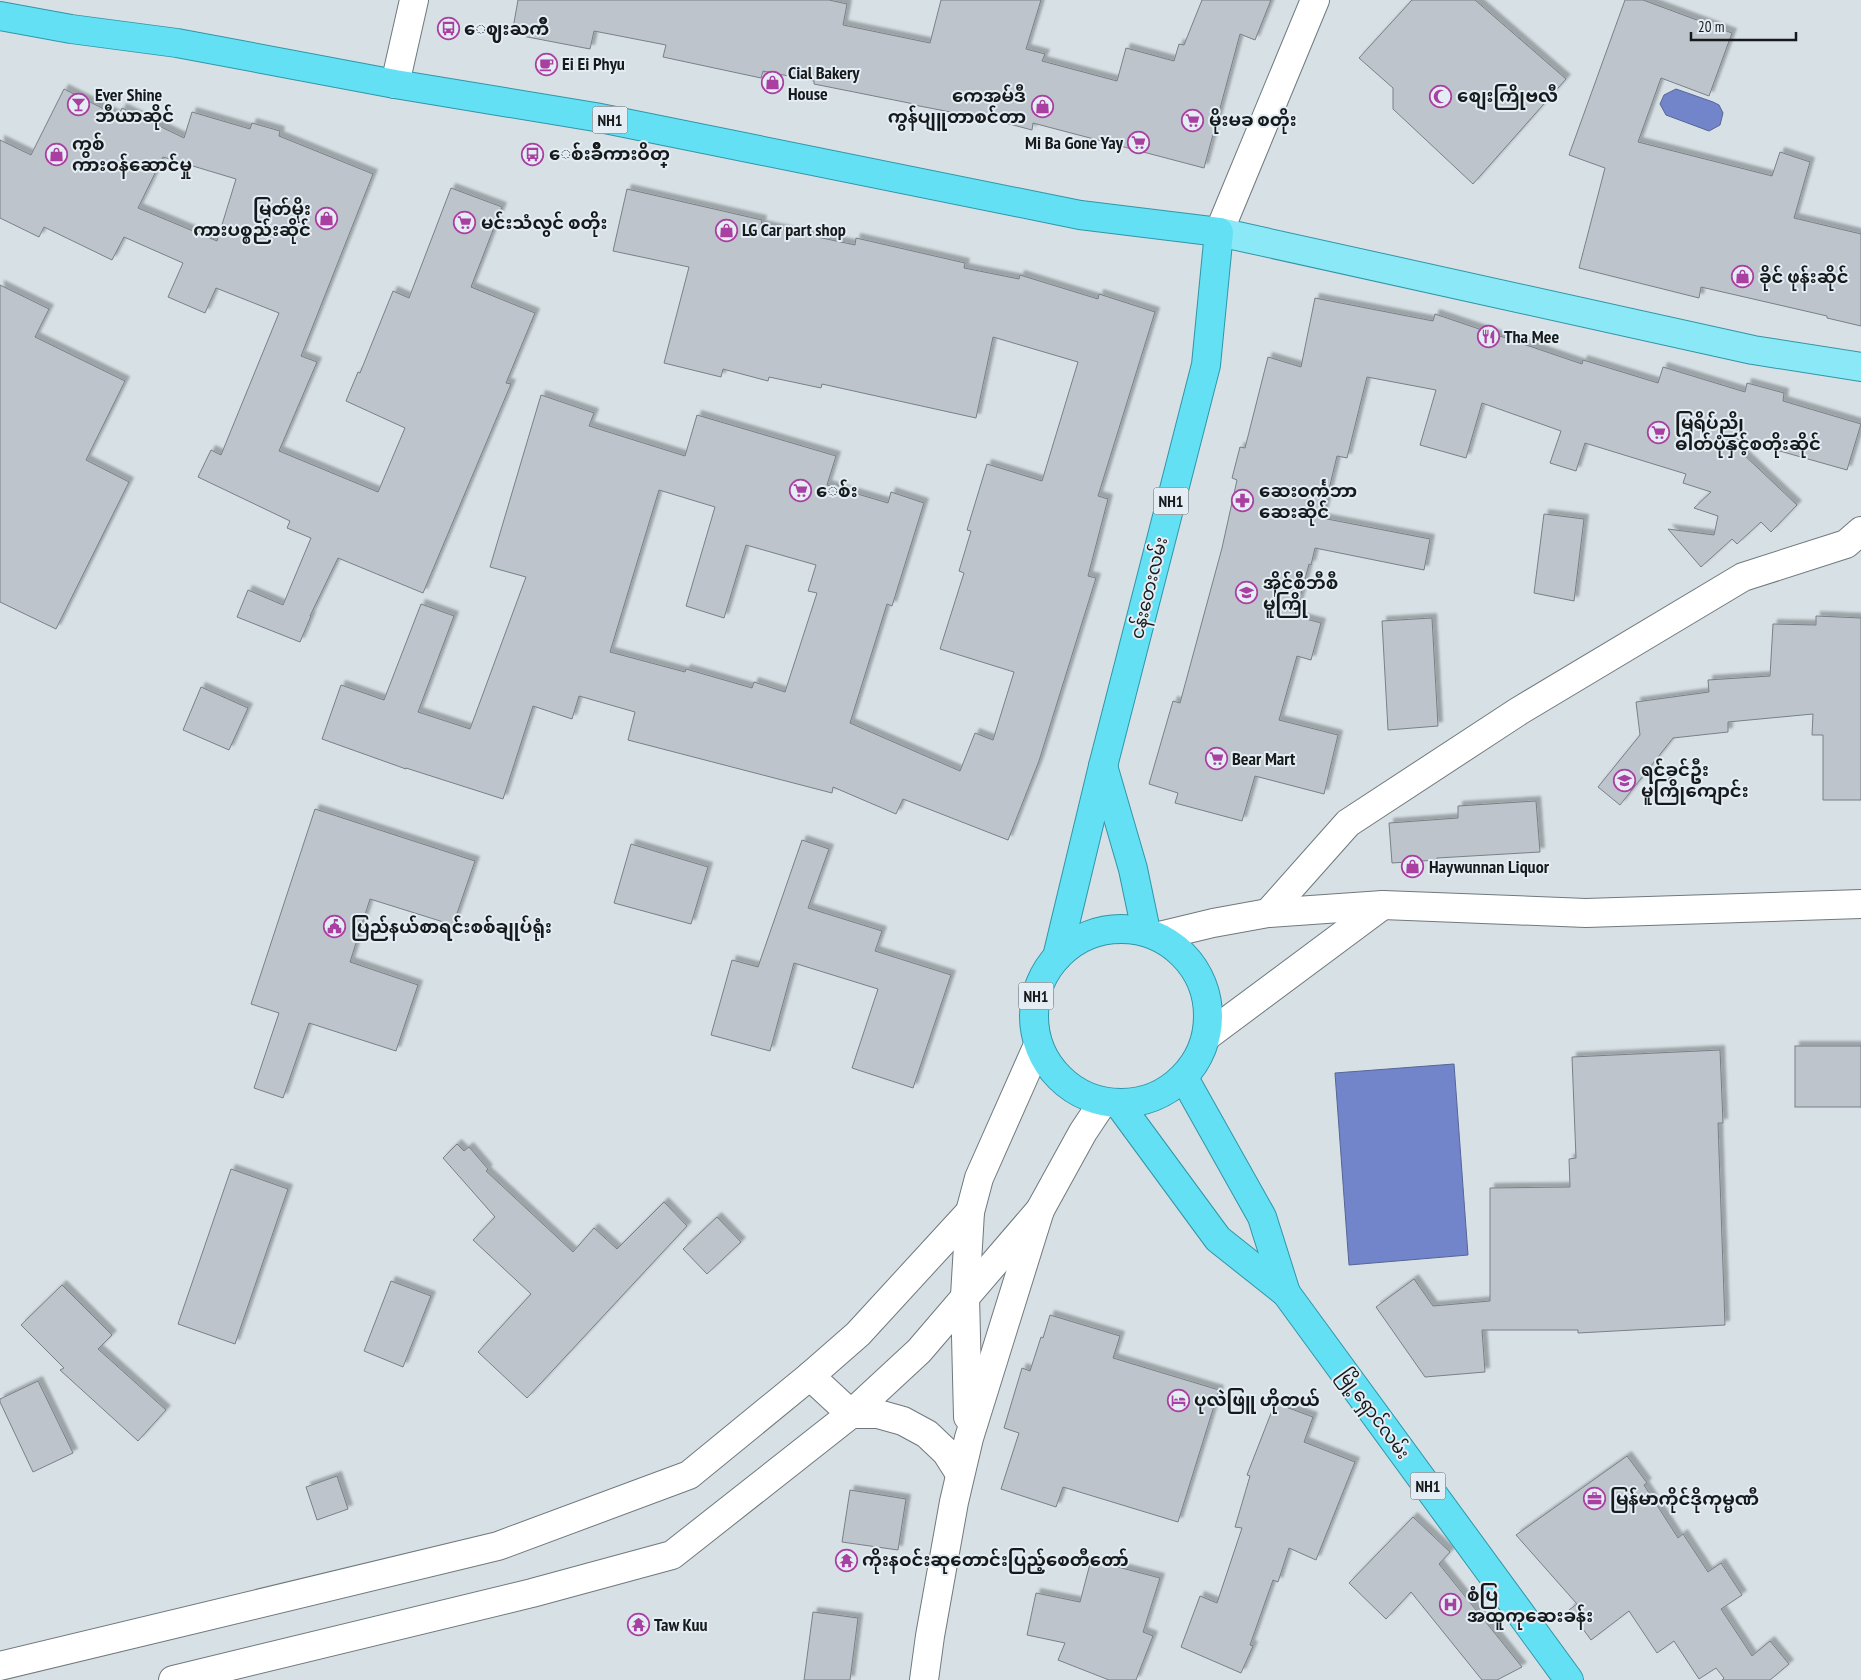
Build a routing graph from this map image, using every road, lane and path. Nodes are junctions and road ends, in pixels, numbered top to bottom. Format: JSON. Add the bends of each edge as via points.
{"nodes":[{"id":1,"x":414,"y":0,"type":"edge"},
{"id":2,"x":1315,"y":0,"type":"edge"},
{"id":3,"x":0,"y":16,"type":"edge"},
{"id":4,"x":395,"y":84,"type":"junction"},
{"id":5,"x":1219,"y":232,"type":"junction"},
{"id":6,"x":1861,"y":367,"type":"edge"},
{"id":7,"x":1861,"y":531,"type":"edge"},
{"id":8,"x":1103,"y":766,"type":"junction"},
{"id":9,"x":1861,"y":904,"type":"edge"},
{"id":10,"x":1383,"y":905,"type":"junction"},
{"id":11,"x":1268,"y":913,"type":"junction"},
{"id":12,"x":1153,"y":934,"type":"junction"},
{"id":13,"x":1056,"y":957,"type":"junction"},
{"id":14,"x":1207,"y":1036,"type":"junction"},
{"id":15,"x":1038,"y":1045,"type":"junction"},
{"id":16,"x":1184,"y":1078,"type":"junction"},
{"id":17,"x":1110,"y":1103,"type":"junction"},
{"id":18,"x":1040,"y":1210,"type":"junction"},
{"id":19,"x":970,"y":1212,"type":"junction"},
{"id":20,"x":1286,"y":1293,"type":"junction"},
{"id":21,"x":965,"y":1296,"type":"junction"},
{"id":22,"x":810,"y":1376,"type":"junction"},
{"id":23,"x":851,"y":1414,"type":"junction"},
{"id":24,"x":969,"y":1438,"type":"junction"},
{"id":25,"x":960,"y":1474,"type":"junction"},
{"id":26,"x":0,"y":1666,"type":"edge"},
{"id":27,"x":173,"y":1680,"type":"edge"},
{"id":28,"x":924,"y":1680,"type":"edge"},
{"id":29,"x":1569,"y":1680,"type":"edge"}],
"edges":[{"from":1,"to":4,"type":"main road"},
{"from":2,"to":5,"type":"main road"},
{"from":3,"to":4,"type":"highway","number":"NH1","via":[[177,43]]},
{"from":4,"to":5,"type":"highway","number":"NH1","via":[[595,117],[1080,215]]},
{"from":5,"to":6,"type":"main road","via":[[1753,350]]},
{"from":5,"to":8,"type":"highway","name":"ငန်းတေးလမ်း","number":"NH1","via":[[1206,365]]},
{"from":7,"to":11,"type":"main road","via":[[1846,544],[1743,577],[1519,711],[1348,823]]},
{"from":8,"to":12,"type":"highway"},
{"from":8,"to":13,"type":"highway","name":"ငန်းတေးလမ်း","number":"NH1"},
{"from":9,"to":10,"type":"main road","via":[[1586,913]]},
{"from":10,"to":11,"type":"main road"},
{"from":10,"to":14,"type":"main road"},
{"from":11,"to":12,"type":"main road"},
{"from":12,"to":13,"type":"highway","number":"NH1","via":[[1114,928],[1082,937]]},
{"from":12,"to":14,"type":"highway","number":"NH1","via":[[1190,961],[1207,996]]},
{"from":13,"to":15,"type":"highway","number":"NH1","via":[[1040,984],[1034,1003]]},
{"from":14,"to":16,"type":"highway","number":"NH1","via":[[1198,1058]]},
{"from":15,"to":17,"type":"highway","number":"NH1","via":[[1048,1065],[1063,1082],[1082,1095]]},
{"from":15,"to":19,"type":"main road","via":[[979,1178]]},
{"from":16,"to":17,"type":"highway","number":"NH1","via":[[1165,1092],[1142,1101]]},
{"from":16,"to":20,"type":"highway","name":"မြို့ရှောင်လမ်း","number":"NH1","via":[[1262,1217]]},
{"from":17,"to":18,"type":"main road","via":[[1083,1132]]},
{"from":17,"to":20,"type":"highway","name":"မြို့ရှောင်လမ်း","number":"NH1","via":[[1218,1239]]},
{"from":18,"to":21,"type":"main road"},
{"from":18,"to":24,"type":"main road"},
{"from":19,"to":21,"type":"main road"},
{"from":19,"to":22,"type":"main road","via":[[858,1334]]},
{"from":20,"to":29,"type":"highway","name":"မြို့ရှောင်လမ်း","number":"NH1"},
{"from":21,"to":23,"type":"main road","via":[[920,1351]]},
{"from":21,"to":24,"type":"main road"},
{"from":22,"to":23,"type":"main road"},
{"from":22,"to":26,"type":"main road","via":[[690,1475],[498,1546]]},
{"from":23,"to":25,"type":"main road","via":[[878,1414],[903,1421],[926,1434],[946,1452]]},
{"from":23,"to":27,"type":"main road","via":[[672,1555],[532,1593]]},
{"from":24,"to":25,"type":"main road"},
{"from":25,"to":28,"type":"main road"}]}
